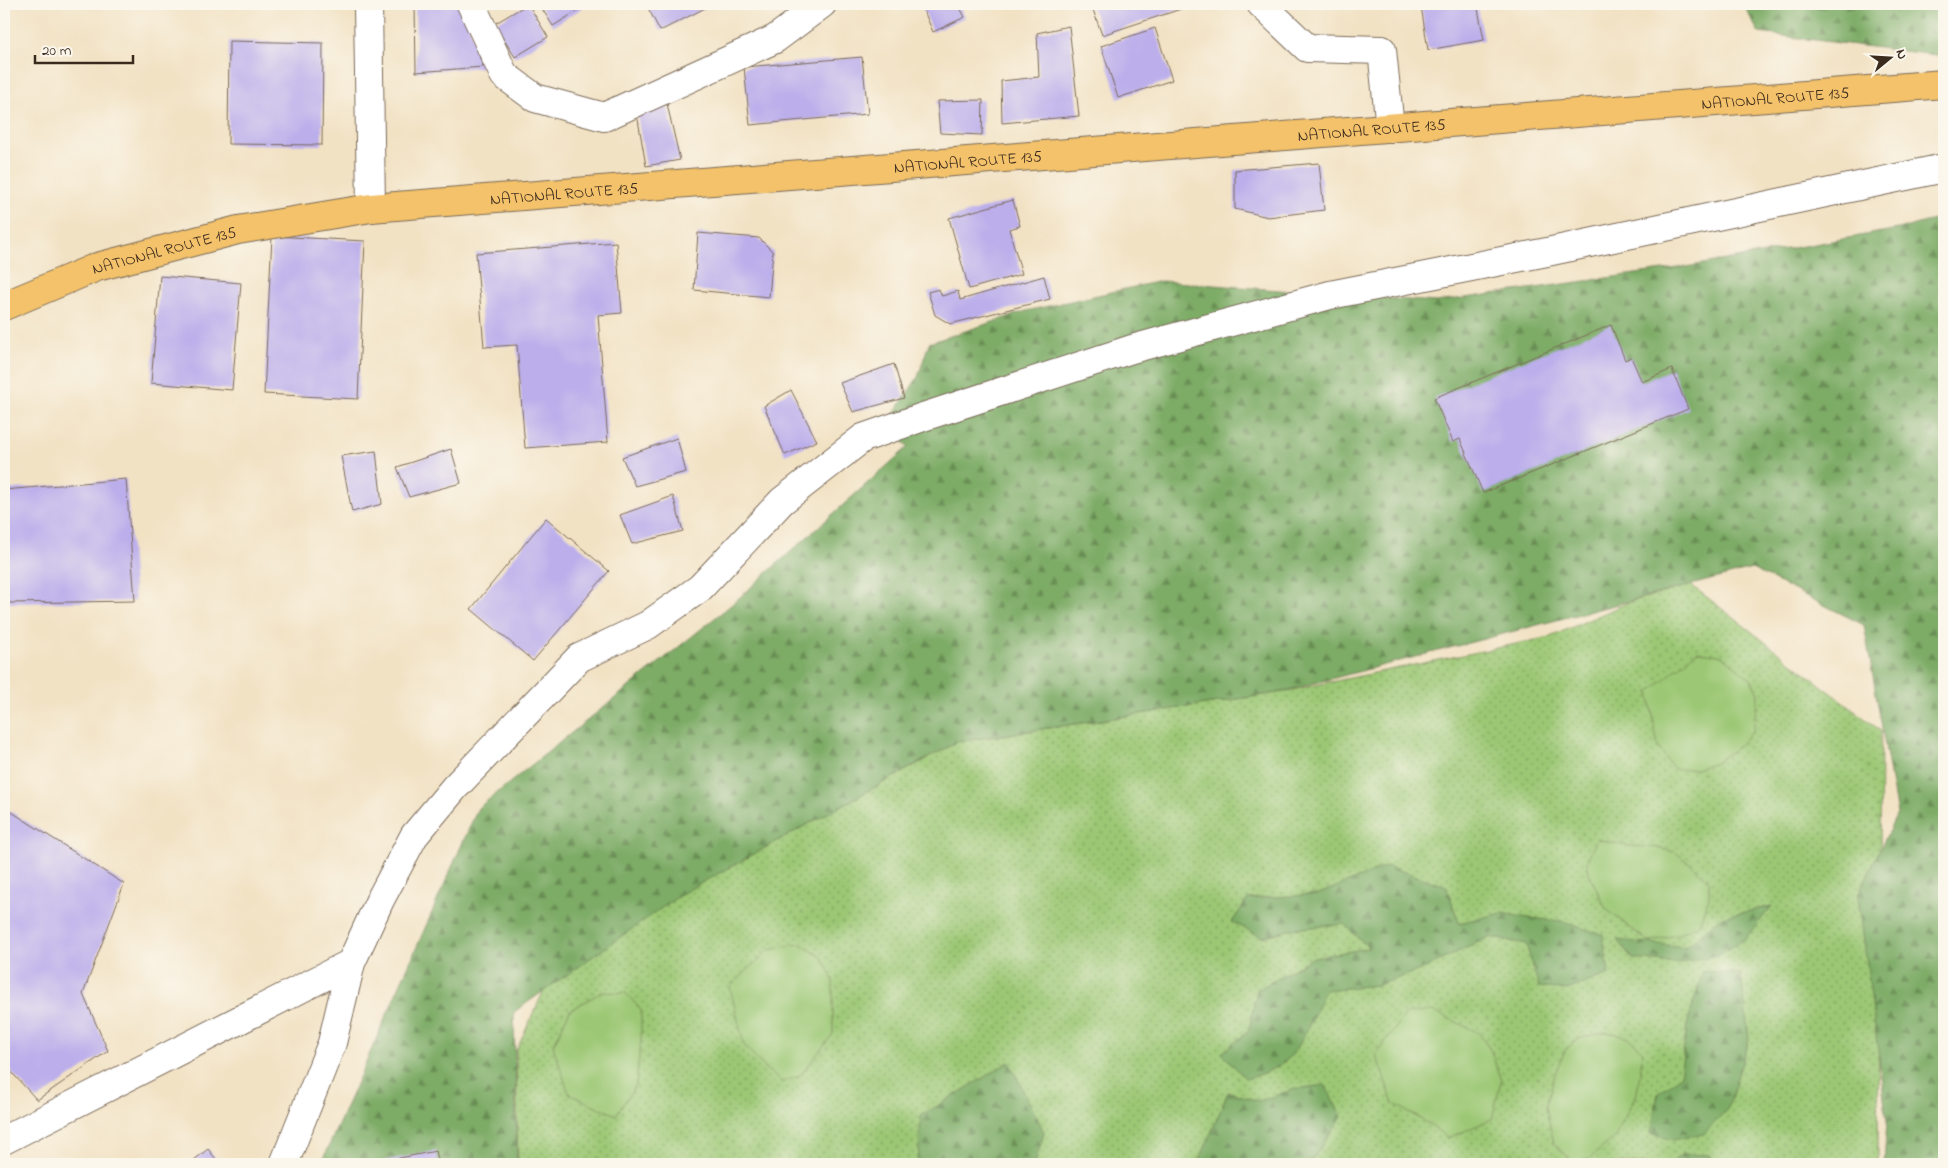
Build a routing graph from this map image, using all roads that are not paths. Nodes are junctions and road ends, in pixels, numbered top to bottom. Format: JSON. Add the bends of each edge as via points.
{"nodes":[{"id":1,"x":368,"y":4,"type":"edge"},
{"id":2,"x":471,"y":4,"type":"edge"},
{"id":3,"x":822,"y":4,"type":"edge"},
{"id":4,"x":1261,"y":4,"type":"edge"},
{"id":5,"x":1944,"y":84,"type":"edge"},
{"id":6,"x":1390,"y":128,"type":"junction"},
{"id":7,"x":1944,"y":168,"type":"edge"},
{"id":8,"x":371,"y":208,"type":"junction"},
{"id":9,"x":4,"y":306,"type":"edge"},
{"id":10,"x":351,"y":963,"type":"junction"},
{"id":11,"x":4,"y":1140,"type":"edge"},
{"id":12,"x":284,"y":1164,"type":"edge"}],
"edges":[{"from":1,"to":8,"type":"street"},
{"from":2,"to":3,"type":"street","via":[[504,75],[535,98],[604,117],[774,39]]},
{"from":4,"to":6,"type":"street","via":[[1306,48],[1382,50]]},
{"from":5,"to":6,"type":"highway","name":"NATIONAL ROUTE 135"},
{"from":6,"to":8,"type":"highway","name":"NATIONAL ROUTE 135"},
{"from":7,"to":10,"type":"street","via":[[1330,295],[1132,349],[863,438],[782,501],[700,588],[648,625],[579,658],[455,787],[414,836]]},
{"from":8,"to":9,"type":"highway","name":"NATIONAL ROUTE 135","via":[[238,230],[97,267]]},
{"from":10,"to":11,"type":"street"},
{"from":10,"to":12,"type":"street","via":[[332,1043]]}]}
